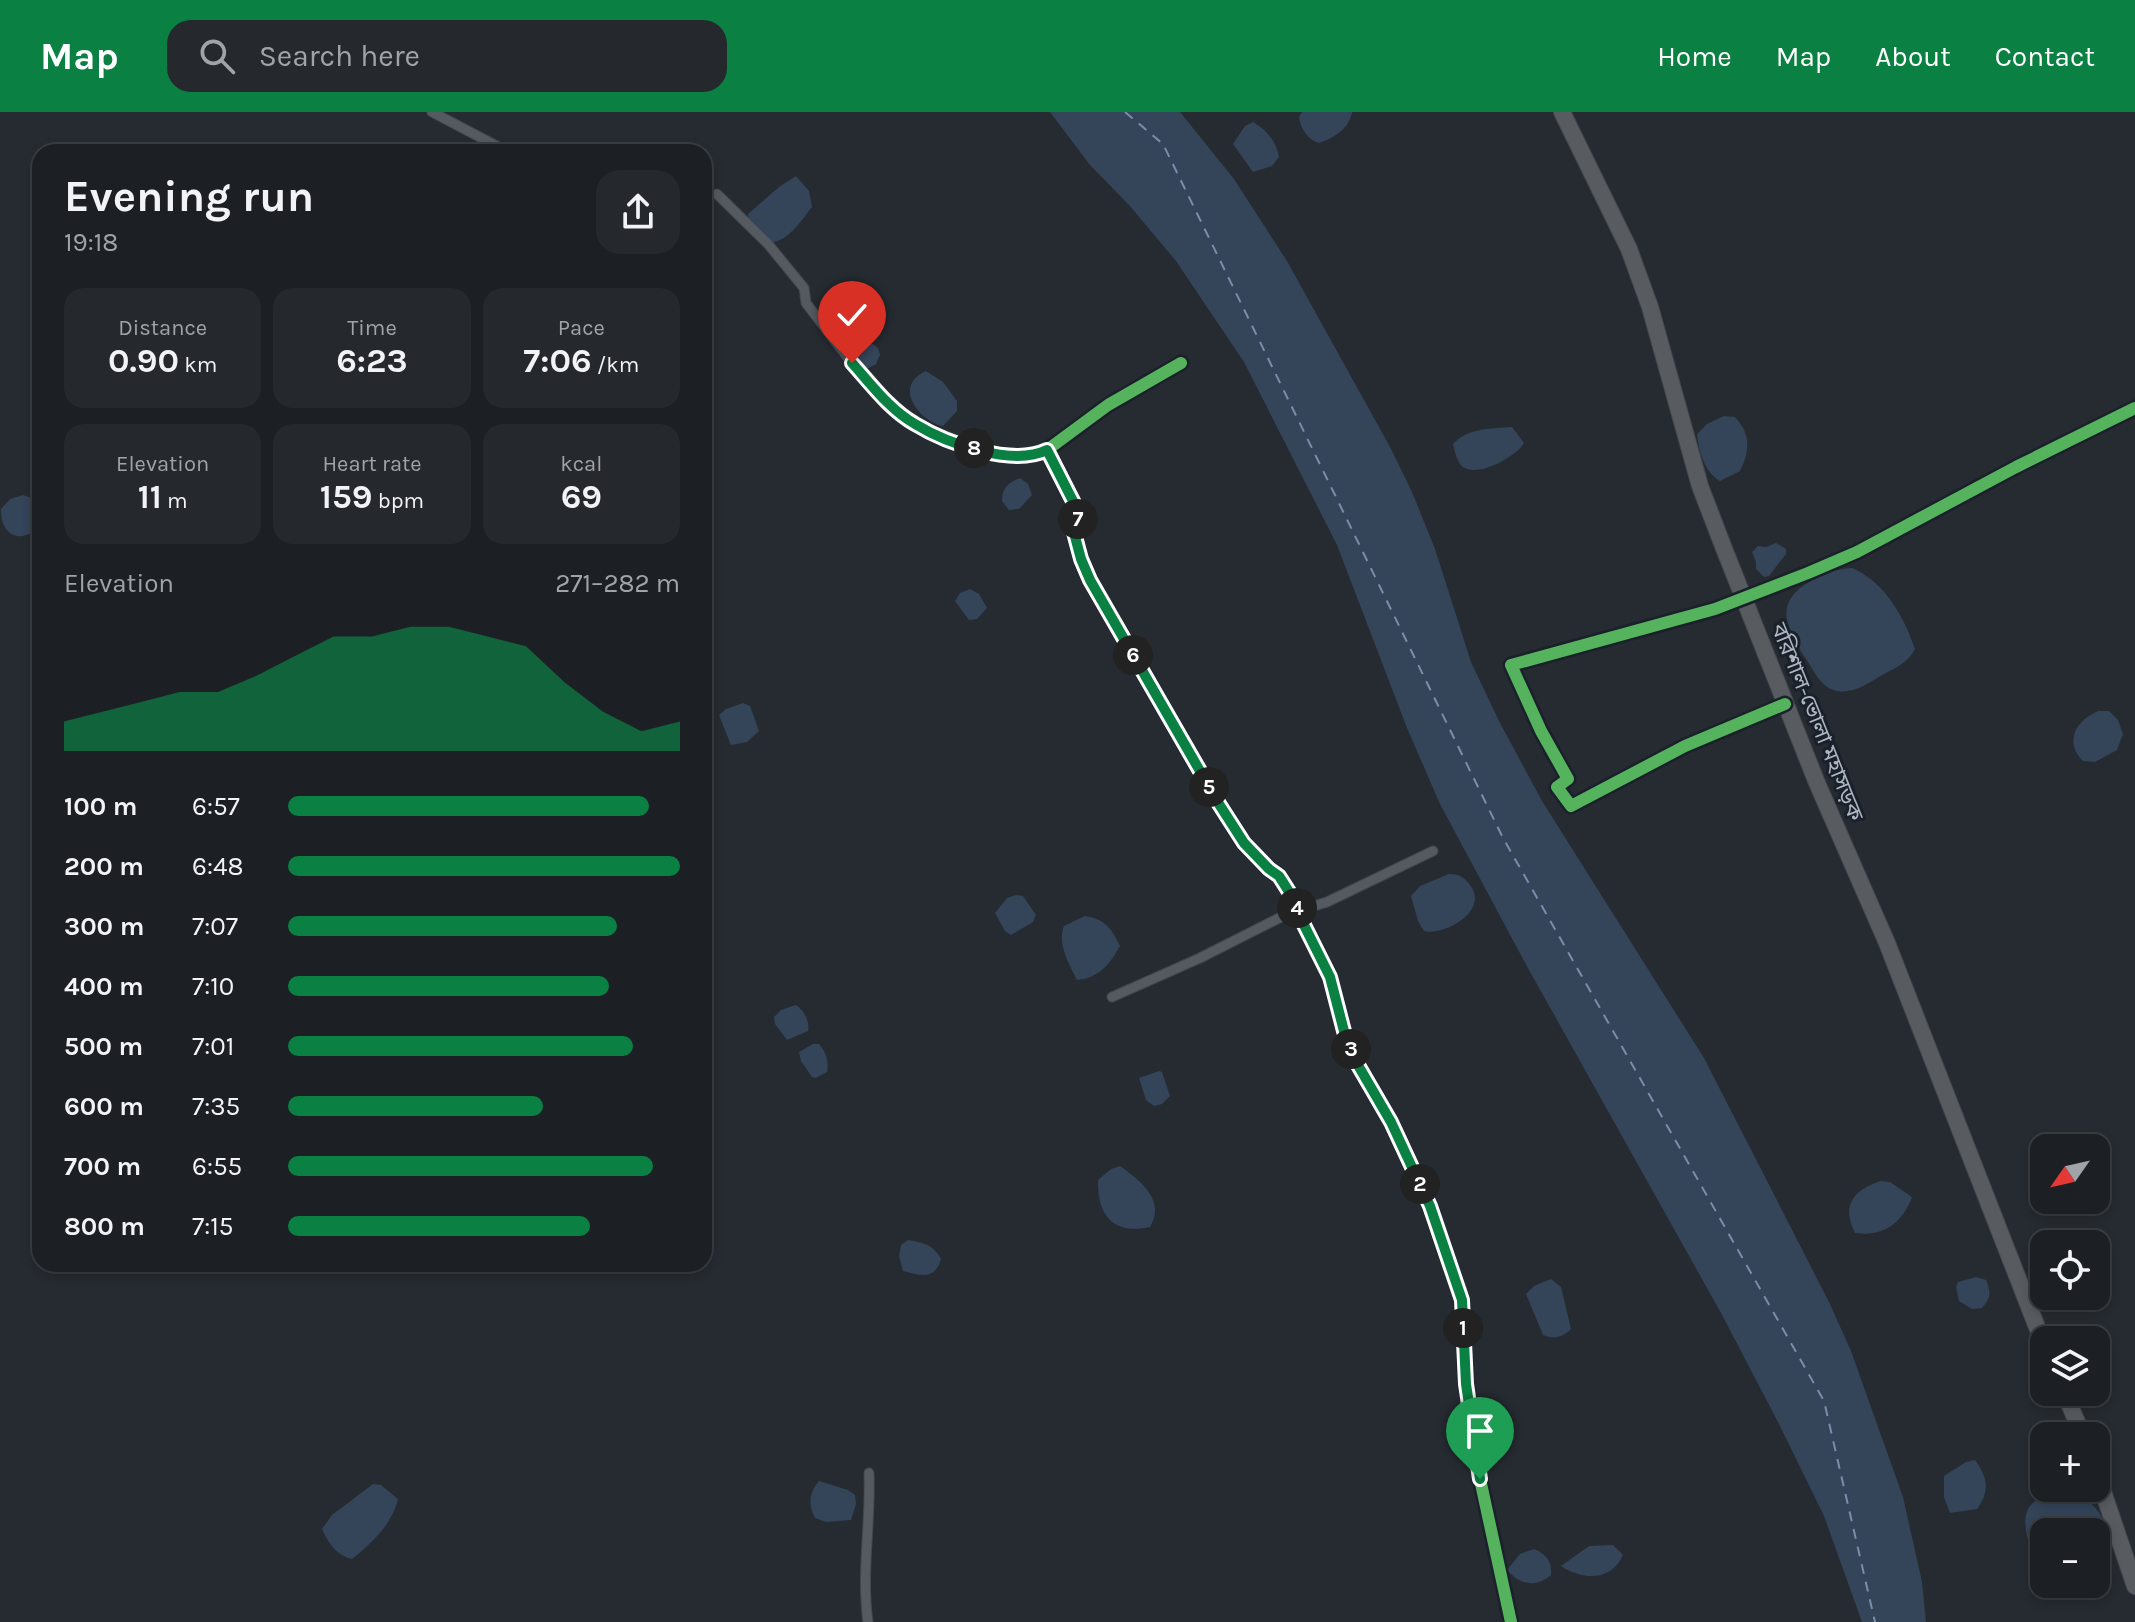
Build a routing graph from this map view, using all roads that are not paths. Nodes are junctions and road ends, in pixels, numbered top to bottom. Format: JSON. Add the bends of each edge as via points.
{"nodes":[{"id":1,"x":432,"y":112,"type":"edge"},
{"id":2,"x":1562,"y":112,"type":"edge"},
{"id":3,"x":493,"y":144,"type":"edge"},
{"id":4,"x":717,"y":194,"type":"dead end"},
{"id":5,"x":1181,"y":363,"type":"dead end"},
{"id":6,"x":2135,"y":408,"type":"edge"},
{"id":7,"x":1047,"y":450,"type":"junction"},
{"id":8,"x":1743,"y":599,"type":"junction"},
{"id":9,"x":1785,"y":704,"type":"junction"},
{"id":10,"x":1433,"y":851,"type":"dead end"},
{"id":11,"x":1297,"y":911,"type":"junction"},
{"id":12,"x":1112,"y":997,"type":"dead end"},
{"id":13,"x":2037,"y":1326,"type":"edge"},
{"id":14,"x":869,"y":1473,"type":"dead end"},
{"id":15,"x":2107,"y":1502,"type":"edge"},
{"id":16,"x":2135,"y":1586,"type":"edge"},
{"id":17,"x":868,"y":1622,"type":"edge"},
{"id":18,"x":1511,"y":1622,"type":"edge"}],
"edges":[{"from":1,"to":3,"type":"street"},
{"from":2,"to":8,"type":"highway","name":"বরিশাল-ভোলা মহাসড়ক","via":[[1629,249],[1700,486]]},
{"from":4,"to":7,"type":"street","via":[[804,288],[806,303],[852,363],[914,424],[985,451],[1012,456]]},
{"from":5,"to":7,"type":"street","via":[[1108,405]]},
{"from":6,"to":8,"type":"street","via":[[1857,552]]},
{"from":7,"to":11,"type":"street","via":[[1076,507],[1075,539],[1097,594],[1219,804],[1244,843],[1286,885]]},
{"from":8,"to":9,"type":"highway","name":"বরিশাল-ভোলা মহাসড়ক"},
{"from":8,"to":9,"type":"street","via":[[1511,664],[1568,779],[1557,787],[1571,806],[1685,746]]},
{"from":9,"to":13,"type":"highway","name":"বরিশাল-ভোলা মহাসড়ক","via":[[1887,943]]},
{"from":10,"to":11,"type":"street","via":[[1362,887]]},
{"from":11,"to":12,"type":"street"},
{"from":11,"to":18,"type":"street","via":[[1330,977],[1355,1060],[1430,1206],[1462,1300],[1466,1384],[1480,1479]]},
{"from":14,"to":17,"type":"street","via":[[864,1556]]},
{"from":15,"to":16,"type":"highway"}]}
